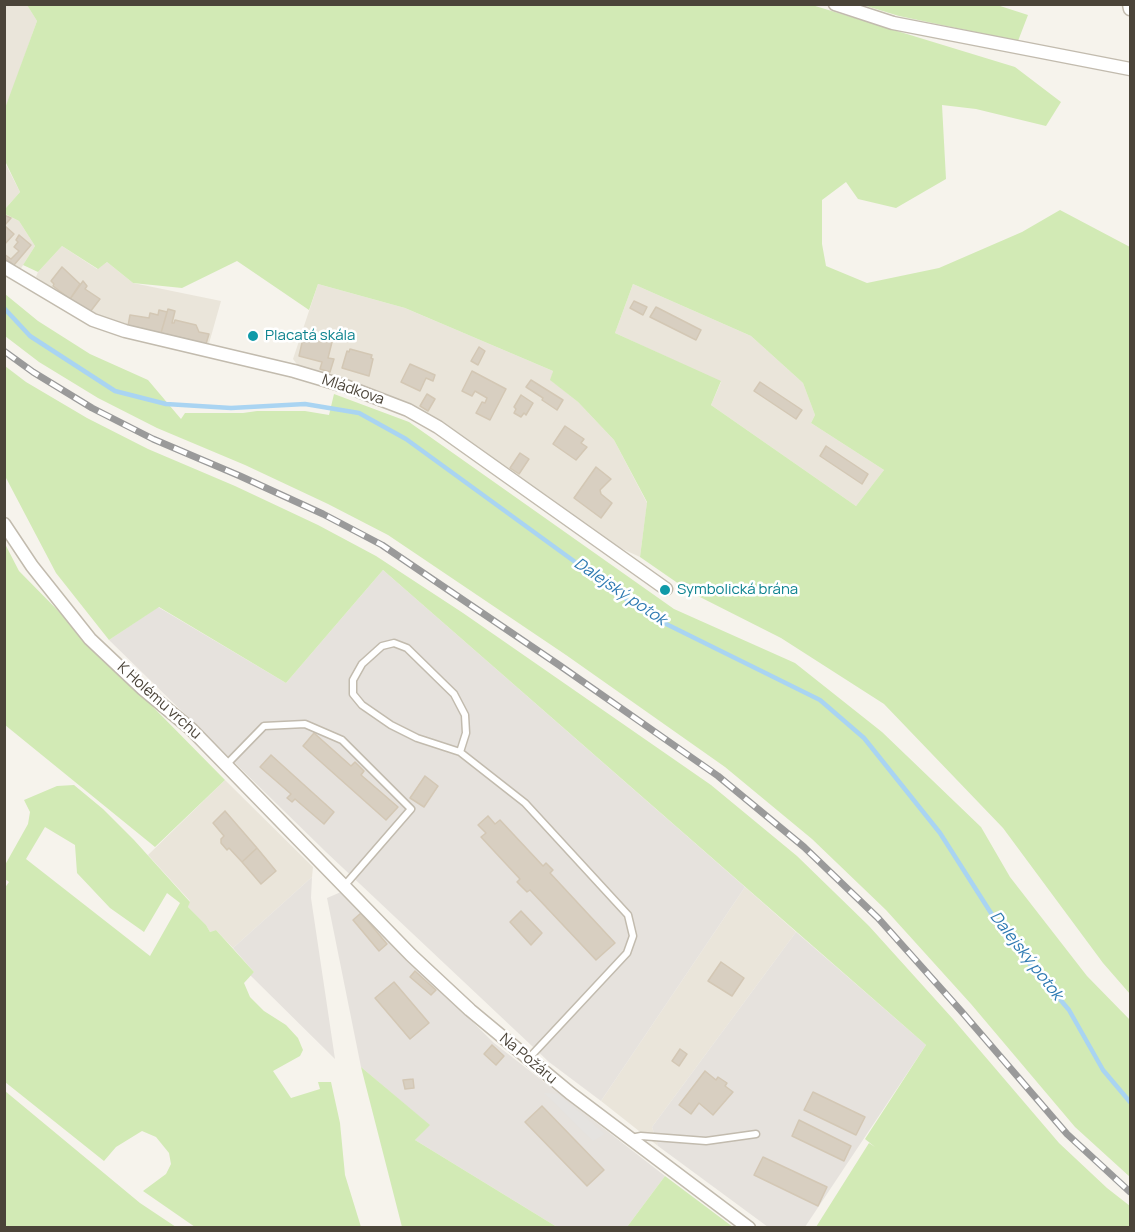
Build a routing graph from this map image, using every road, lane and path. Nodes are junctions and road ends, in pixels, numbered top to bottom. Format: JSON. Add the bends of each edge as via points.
{"nodes":[{"id":1,"x":835,"y":4,"type":"edge"},
{"id":2,"x":1131,"y":69,"type":"edge"},
{"id":3,"x":4,"y":267,"type":"edge"},
{"id":4,"x":4,"y":524,"type":"edge"},
{"id":5,"x":666,"y":589,"type":"dead end"},
{"id":6,"x":460,"y":752,"type":"junction"},
{"id":7,"x":226,"y":765,"type":"junction"},
{"id":8,"x":326,"y":868,"type":"joint"},
{"id":9,"x":345,"y":885,"type":"junction"},
{"id":10,"x":528,"y":1059,"type":"junction"},
{"id":11,"x":756,"y":1134,"type":"dead end"},
{"id":12,"x":630,"y":1138,"type":"junction"},
{"id":13,"x":749,"y":1227,"type":"edge"}],
"edges":[{"from":1,"to":2,"type":"street","via":[[904,26]]},
{"from":3,"to":5,"type":"street","name":"Mládkova","via":[[93,320],[294,371],[408,410],[438,427]]},
{"from":4,"to":7,"type":"street","name":"K Holému vrchu","via":[[90,639]]},
{"from":6,"to":6,"type":"lane","via":[[417,738],[362,705],[353,694],[353,680],[362,664],[382,646],[394,643],[407,648],[454,694],[465,715],[466,733]]},
{"from":6,"to":10,"type":"lane","via":[[525,803],[628,915],[633,936],[627,953]]},
{"from":7,"to":8,"type":"street","name":"K Holému vrchu"},
{"from":7,"to":9,"type":"lane","via":[[264,726],[305,724],[342,740],[411,808]]},
{"from":8,"to":9,"type":"street","name":"Na Požáru"},
{"from":9,"to":10,"type":"street","name":"Na Požáru","via":[[411,955]]},
{"from":10,"to":12,"type":"street","name":"Na Požáru"},
{"from":11,"to":12,"type":"lane","via":[[706,1141]]},
{"from":12,"to":13,"type":"street","name":"Na Požáru"}]}
